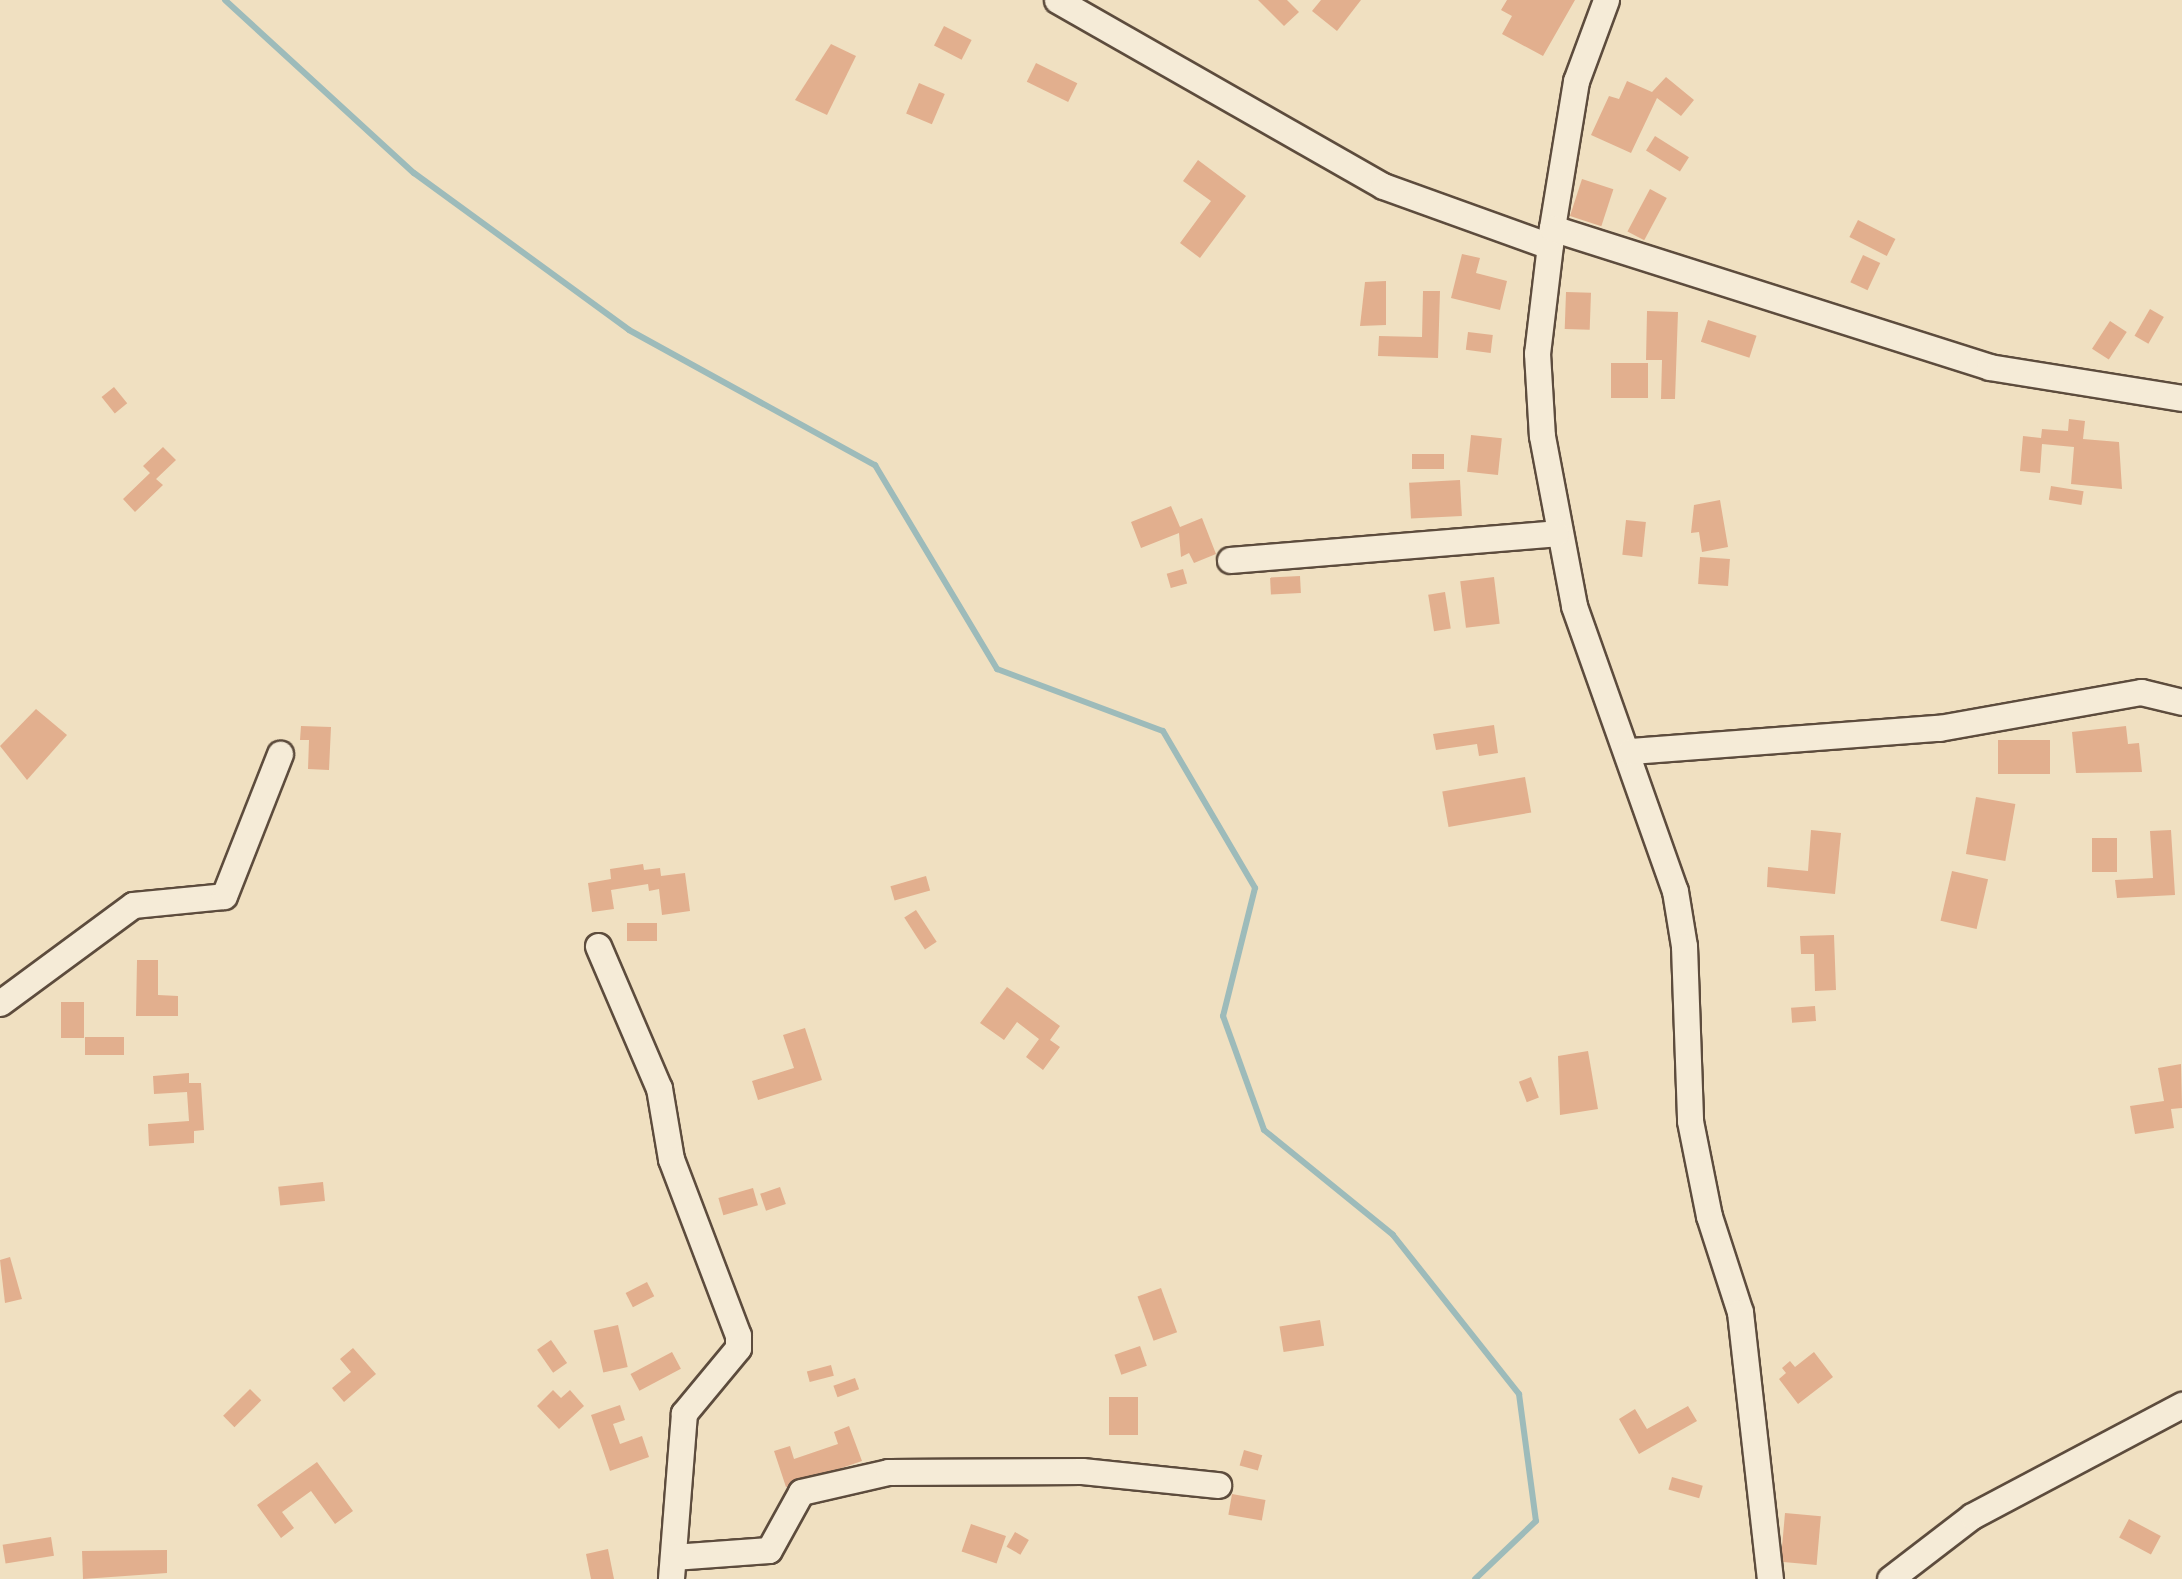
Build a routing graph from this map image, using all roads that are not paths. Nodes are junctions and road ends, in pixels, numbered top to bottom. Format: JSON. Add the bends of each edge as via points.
{"nodes":[{"id":1,"x":1057,"y":0,"type":"edge"},
{"id":2,"x":1606,"y":0,"type":"edge"},
{"id":3,"x":1551,"y":237,"type":"junction"},
{"id":4,"x":2182,"y":398,"type":"edge"},
{"id":5,"x":1556,"y":533,"type":"junction"},
{"id":6,"x":1230,"y":560,"type":"dead end"},
{"id":7,"x":2182,"y":702,"type":"edge"},
{"id":8,"x":1630,"y":751,"type":"junction"},
{"id":9,"x":280,"y":754,"type":"dead end"},
{"id":10,"x":598,"y":946,"type":"dead end"},
{"id":11,"x":0,"y":1004,"type":"edge"},
{"id":12,"x":2182,"y":1405,"type":"edge"},
{"id":13,"x":1218,"y":1485,"type":"dead end"},
{"id":14,"x":672,"y":1568,"type":"edge"},
{"id":15,"x":1770,"y":1579,"type":"edge"},
{"id":16,"x":1890,"y":1579,"type":"edge"}],
"edges":[{"from":1,"to":3,"type":"street","via":[[1383,186]]},
{"from":2,"to":3,"type":"street","via":[[1576,81]]},
{"from":3,"to":4,"type":"street","via":[[1989,367]]},
{"from":3,"to":5,"type":"street","via":[[1537,354]]},
{"from":5,"to":6,"type":"street"},
{"from":5,"to":8,"type":"street","via":[[1599,682]]},
{"from":7,"to":8,"type":"street","via":[[2141,692],[1940,728]]},
{"from":8,"to":15,"type":"street","via":[[1675,891],[1684,946],[1690,1121],[1709,1216],[1740,1312]]},
{"from":9,"to":11,"type":"street","via":[[224,896],[133,905]]},
{"from":10,"to":14,"type":"street","via":[[659,1088],[671,1159],[738,1335],[738,1348],[684,1412]]},
{"from":12,"to":16,"type":"street","via":[[1972,1516]]},
{"from":13,"to":14,"type":"street","via":[[1082,1471],[888,1472],[801,1492],[769,1550]]}]}
